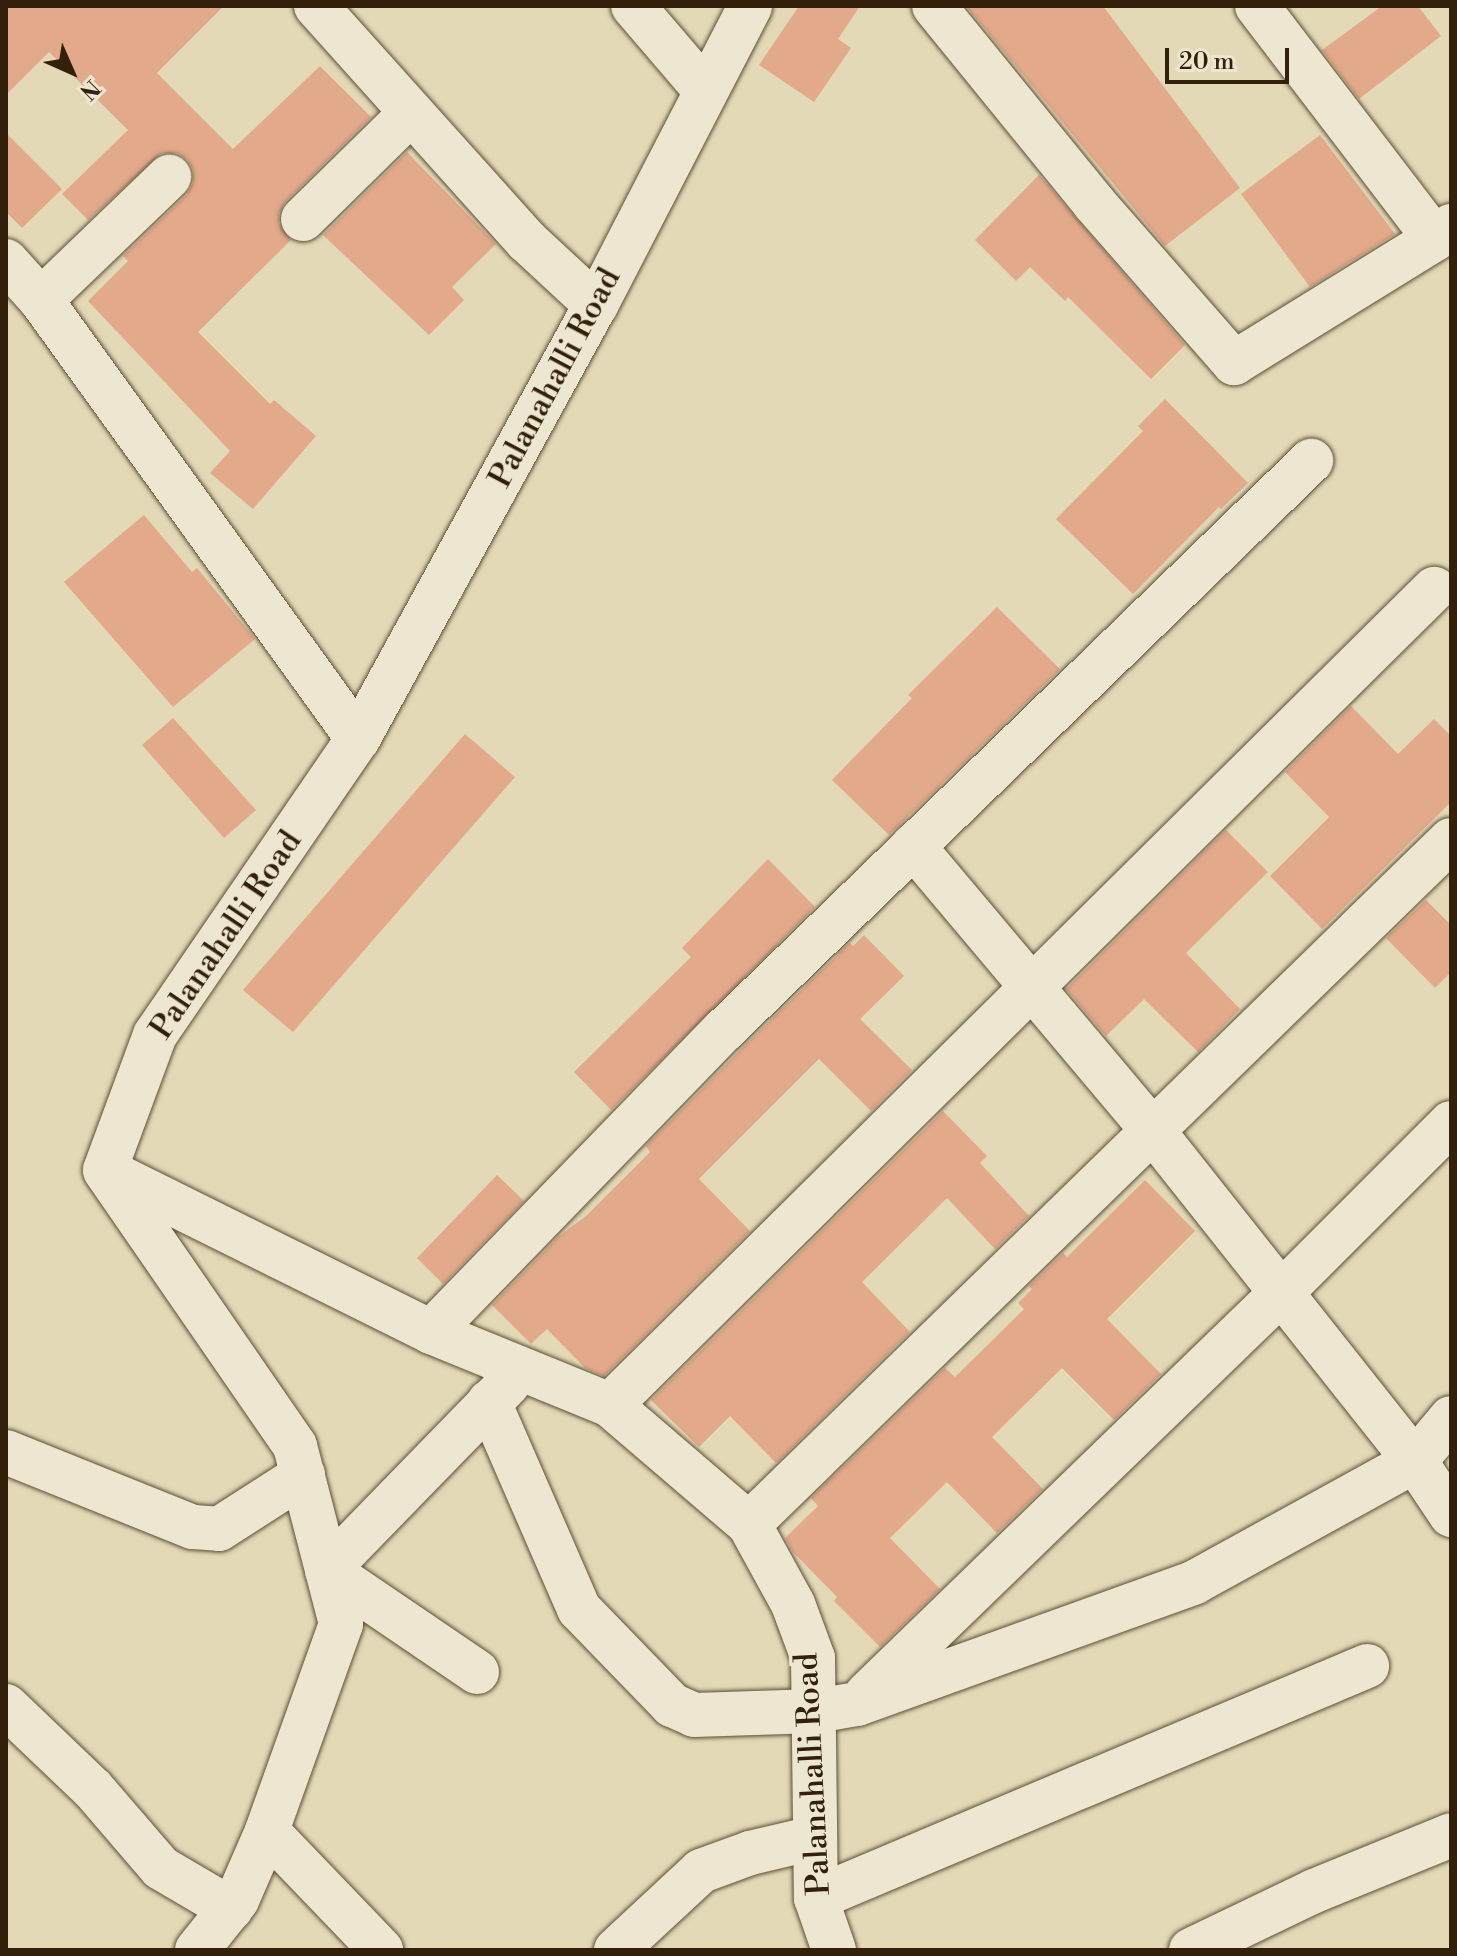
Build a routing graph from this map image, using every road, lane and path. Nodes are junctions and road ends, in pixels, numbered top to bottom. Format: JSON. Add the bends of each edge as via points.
{"nodes":[{"id":1,"x":316,"y":6,"type":"edge"},
{"id":2,"x":633,"y":6,"type":"edge"},
{"id":3,"x":750,"y":6,"type":"edge"},
{"id":4,"x":934,"y":6,"type":"edge"},
{"id":5,"x":1257,"y":6,"type":"edge"},
{"id":6,"x":705,"y":90,"type":"junction"},
{"id":7,"x":410,"y":114,"type":"junction"},
{"id":8,"x":169,"y":177,"type":"dead end"},
{"id":9,"x":303,"y":219,"type":"dead end"},
{"id":10,"x":1443,"y":232,"type":"edge"},
{"id":11,"x":6,"y":261,"type":"edge"},
{"id":12,"x":41,"y":300,"type":"junction"},
{"id":13,"x":596,"y":305,"type":"junction"},
{"id":14,"x":1311,"y":461,"type":"dead end"},
{"id":15,"x":1434,"y":589,"type":"dead end"},
{"id":16,"x":358,"y":739,"type":"junction"},
{"id":17,"x":1451,"y":840,"type":"edge"},
{"id":18,"x":913,"y":846,"type":"junction"},
{"id":19,"x":1033,"y":989,"type":"junction"},
{"id":20,"x":1451,"y":1123,"type":"edge"},
{"id":21,"x":1153,"y":1131,"type":"junction"},
{"id":22,"x":105,"y":1170,"type":"junction"},
{"id":23,"x":1280,"y":1294,"type":"junction"},
{"id":24,"x":431,"y":1332,"type":"junction"},
{"id":25,"x":522,"y":1369,"type":"junction"},
{"id":26,"x":489,"y":1402,"type":"junction"},
{"id":27,"x":610,"y":1405,"type":"junction"},
{"id":28,"x":1451,"y":1418,"type":"edge"},
{"id":29,"x":6,"y":1452,"type":"edge"},
{"id":30,"x":1415,"y":1461,"type":"junction"},
{"id":31,"x":303,"y":1475,"type":"junction"},
{"id":32,"x":1451,"y":1515,"type":"edge"},
{"id":33,"x":749,"y":1524,"type":"junction"},
{"id":34,"x":327,"y":1570,"type":"junction"},
{"id":35,"x":1367,"y":1666,"type":"dead end"},
{"id":36,"x":477,"y":1672,"type":"dead end"},
{"id":37,"x":6,"y":1706,"type":"edge"},
{"id":38,"x":836,"y":1707,"type":"junction"},
{"id":39,"x":267,"y":1831,"type":"junction"},
{"id":40,"x":1451,"y":1835,"type":"edge"},
{"id":41,"x":814,"y":1838,"type":"junction"},
{"id":42,"x":816,"y":1898,"type":"junction"},
{"id":43,"x":212,"y":1937,"type":"edge"},
{"id":44,"x":381,"y":1950,"type":"edge"},
{"id":45,"x":616,"y":1950,"type":"edge"},
{"id":46,"x":834,"y":1950,"type":"edge"},
{"id":47,"x":1191,"y":1950,"type":"edge"}],
"edges":[{"from":1,"to":7,"type":"street"},
{"from":2,"to":6,"type":"street"},
{"from":3,"to":6,"type":"street","name":"Palanahalli Road"},
{"from":4,"to":10,"type":"street","via":[[1094,203],[1234,363]]},
{"from":5,"to":10,"type":"street"},
{"from":6,"to":13,"type":"street","name":"Palanahalli Road"},
{"from":7,"to":9,"type":"street"},
{"from":7,"to":13,"type":"street","via":[[527,241]]},
{"from":8,"to":12,"type":"street"},
{"from":11,"to":12,"type":"street"},
{"from":12,"to":16,"type":"street"},
{"from":13,"to":16,"type":"street","name":"Palanahalli Road"},
{"from":14,"to":18,"type":"street"},
{"from":15,"to":19,"type":"street"},
{"from":16,"to":22,"type":"street","name":"Palanahalli Road","via":[[155,1035]]},
{"from":17,"to":21,"type":"street"},
{"from":18,"to":19,"type":"street"},
{"from":18,"to":24,"type":"street","via":[[724,1030]]},
{"from":19,"to":21,"type":"street"},
{"from":19,"to":27,"type":"street"},
{"from":20,"to":23,"type":"street"},
{"from":21,"to":23,"type":"street"},
{"from":21,"to":33,"type":"street"},
{"from":22,"to":24,"type":"street","name":"Palanahalli Road"},
{"from":22,"to":31,"type":"street","via":[[295,1446]]},
{"from":23,"to":30,"type":"street"},
{"from":23,"to":38,"type":"street"},
{"from":24,"to":25,"type":"street","name":"Palanahalli Road"},
{"from":25,"to":26,"type":"street"},
{"from":25,"to":27,"type":"street","name":"Palanahalli Road"},
{"from":26,"to":34,"type":"street"},
{"from":26,"to":38,"type":"street","via":[[579,1609],[672,1705],[694,1715]]},
{"from":27,"to":33,"type":"street","name":"Palanahalli Road"},
{"from":28,"to":30,"type":"street"},
{"from":29,"to":31,"type":"street","via":[[193,1527],[219,1529]]},
{"from":30,"to":32,"type":"street"},
{"from":30,"to":38,"type":"street","via":[[1195,1582]]},
{"from":31,"to":34,"type":"street"},
{"from":33,"to":38,"type":"street","name":"Palanahalli Road","via":[[793,1604]]},
{"from":34,"to":36,"type":"street"},
{"from":34,"to":39,"type":"street","via":[[341,1624]]},
{"from":35,"to":42,"type":"street"},
{"from":37,"to":43,"type":"street","via":[[93,1789]]},
{"from":38,"to":41,"type":"street","name":"Palanahalli Road"},
{"from":39,"to":43,"type":"street"},
{"from":39,"to":44,"type":"street"},
{"from":40,"to":47,"type":"street","via":[[1314,1891]]},
{"from":41,"to":42,"type":"street","name":"Palanahalli Road"},
{"from":41,"to":45,"type":"street","via":[[701,1871]]},
{"from":42,"to":46,"type":"street","name":"Palanahalli Road"}]}
